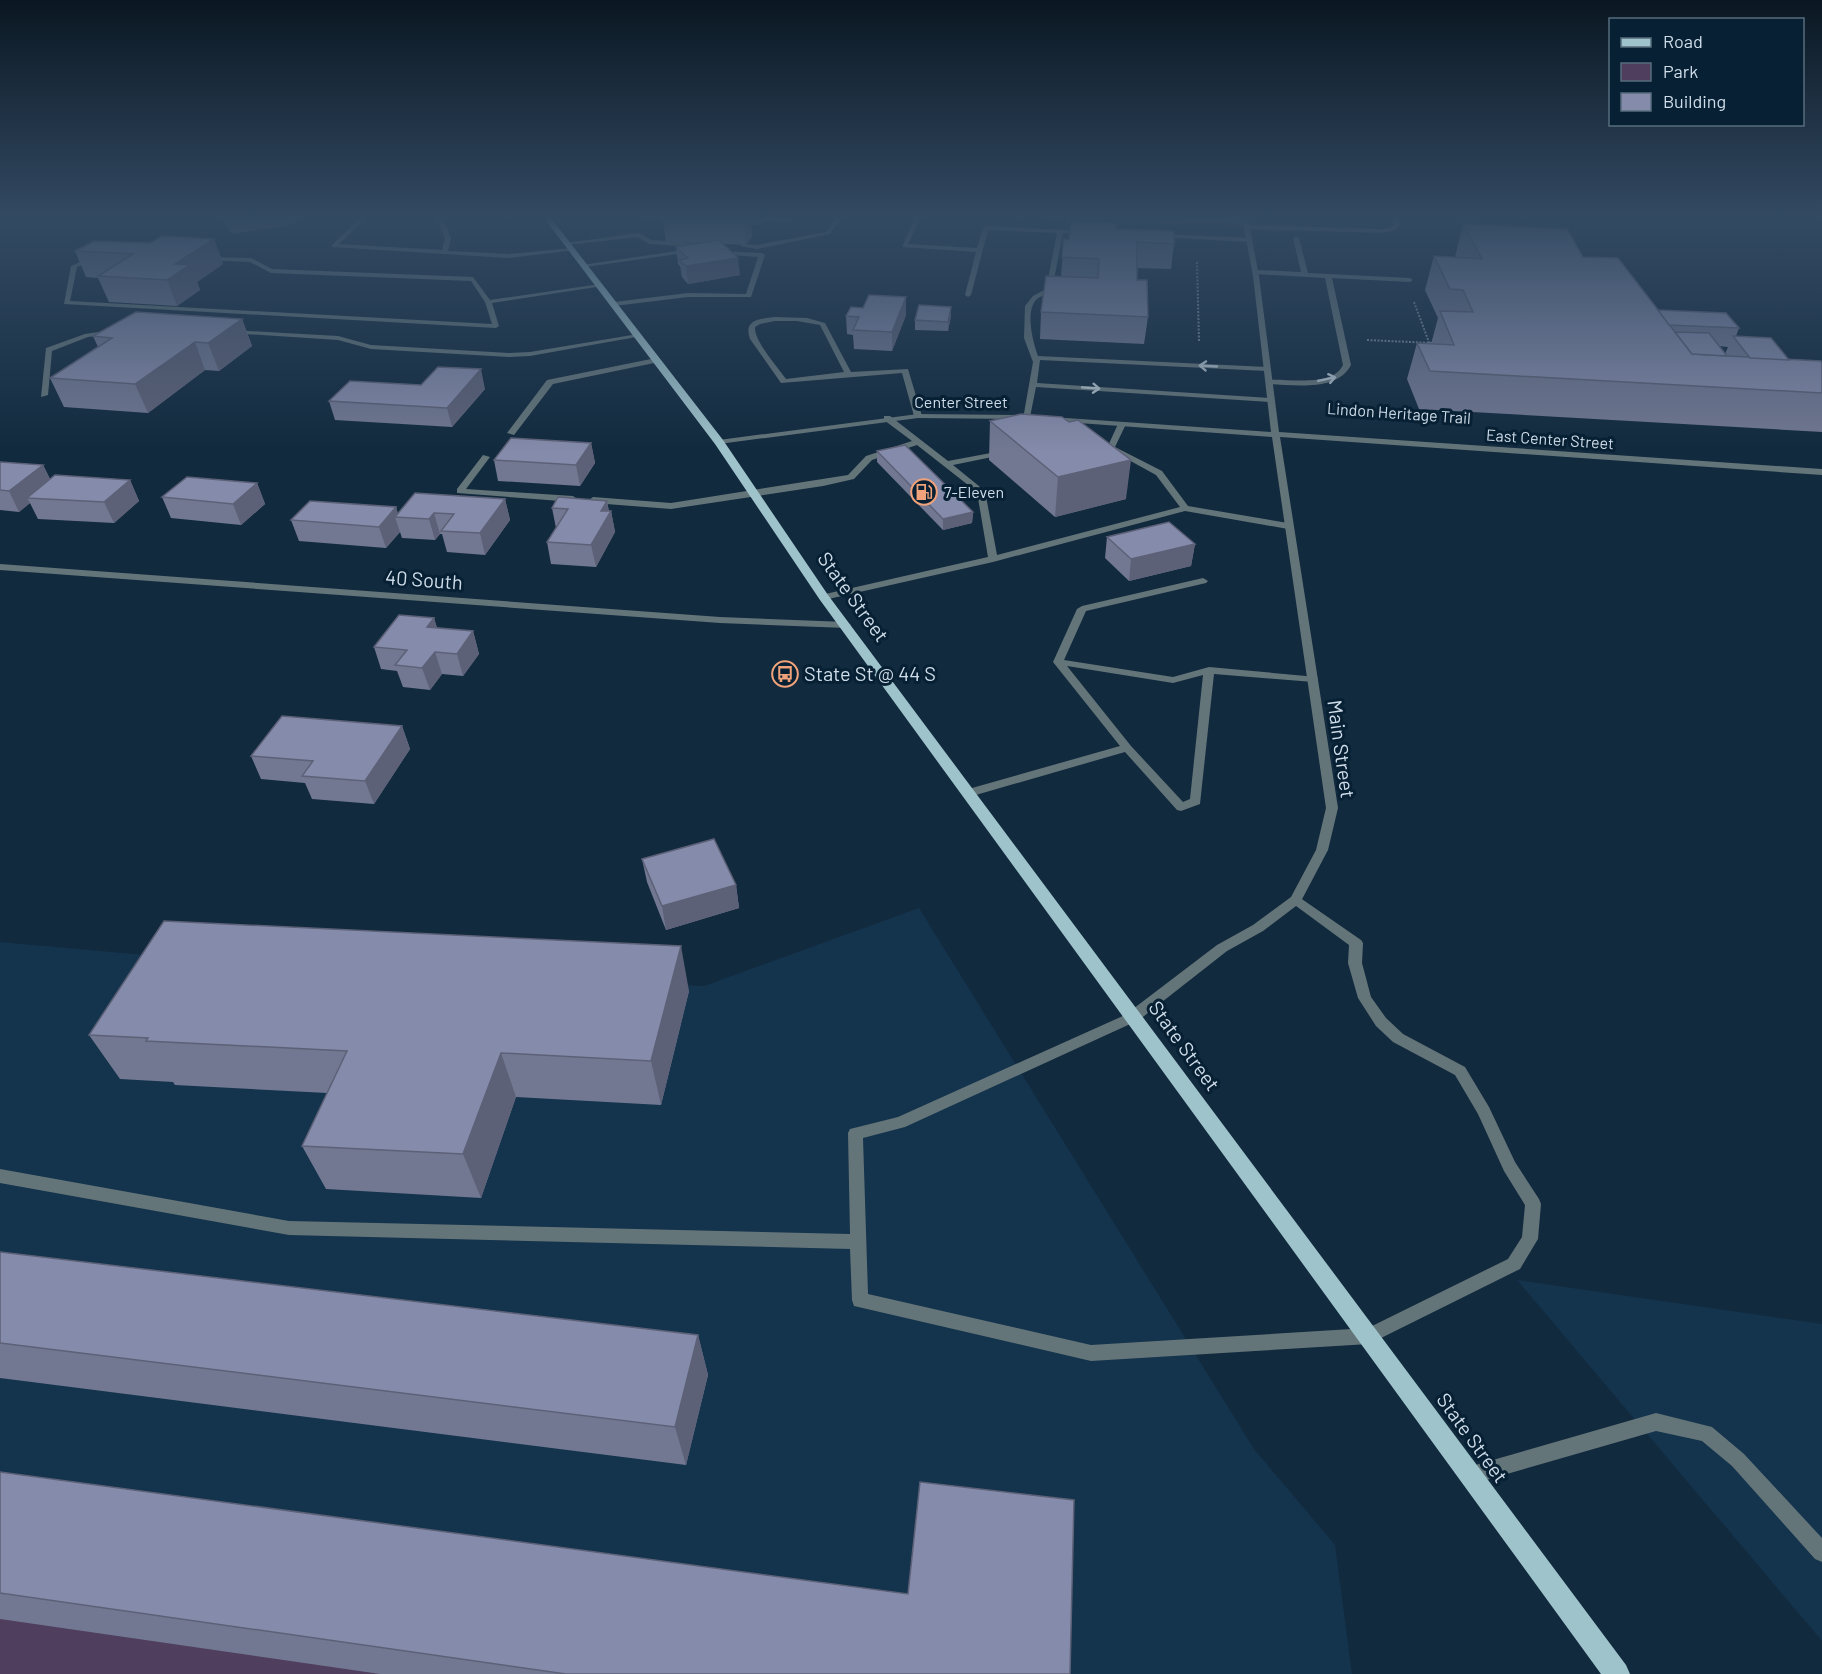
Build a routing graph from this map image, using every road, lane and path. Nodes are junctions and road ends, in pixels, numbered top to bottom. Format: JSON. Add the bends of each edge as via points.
{"nodes":[{"id":1,"x":67,"y":296,"type":"edge"},
{"id":2,"x":484,"y":296,"type":"edge"},
{"id":3,"x":529,"y":296,"type":"edge"},
{"id":4,"x":608,"y":296,"type":"edge"},
{"id":5,"x":679,"y":296,"type":"edge"},
{"id":6,"x":1037,"y":296,"type":"edge"},
{"id":7,"x":1198,"y":296,"type":"edge"},
{"id":8,"x":1259,"y":296,"type":"edge"},
{"id":9,"x":1332,"y":296,"type":"edge"},
{"id":10,"x":1413,"y":301,"type":"dead end"},
{"id":11,"x":488,"y":302,"type":"junction"},
{"id":12,"x":614,"y":304,"type":"junction"},
{"id":13,"x":121,"y":330,"type":"edge"},
{"id":14,"x":224,"y":332,"type":"edge"},
{"id":15,"x":638,"y":336,"type":"junction"},
{"id":16,"x":1364,"y":340,"type":"dead end"},
{"id":17,"x":1430,"y":343,"type":"junction"},
{"id":18,"x":1441,"y":344,"type":"edge"},
{"id":19,"x":1421,"y":349,"type":"edge"},
{"id":20,"x":1036,"y":358,"type":"junction"},
{"id":21,"x":656,"y":360,"type":"junction"},
{"id":22,"x":1221,"y":367,"type":"junction"},
{"id":23,"x":1267,"y":369,"type":"junction"},
{"id":24,"x":849,"y":374,"type":"junction"},
{"id":25,"x":1269,"y":382,"type":"junction"},
{"id":26,"x":1033,"y":385,"type":"junction"},
{"id":27,"x":44,"y":395,"type":"dead end"},
{"id":28,"x":1270,"y":400,"type":"junction"},
{"id":29,"x":918,"y":416,"type":"junction"},
{"id":30,"x":1026,"y":417,"type":"junction"},
{"id":31,"x":887,"y":418,"type":"junction"},
{"id":32,"x":1122,"y":424,"type":"junction"},
{"id":33,"x":511,"y":433,"type":"dead end"},
{"id":34,"x":1276,"y":435,"type":"junction"},
{"id":35,"x":719,"y":442,"type":"junction"},
{"id":36,"x":918,"y":442,"type":"junction"},
{"id":37,"x":1100,"y":448,"type":"edge"},
{"id":38,"x":1111,"y":448,"type":"junction"},
{"id":39,"x":1011,"y":451,"type":"edge"},
{"id":40,"x":486,"y":457,"type":"dead end"},
{"id":41,"x":946,"y":464,"type":"junction"},
{"id":42,"x":1822,"y":472,"type":"edge"},
{"id":43,"x":754,"y":495,"type":"junction"},
{"id":44,"x":1185,"y":508,"type":"junction"},
{"id":45,"x":1288,"y":526,"type":"junction"},
{"id":46,"x":993,"y":559,"type":"junction"},
{"id":47,"x":0,"y":567,"type":"edge"},
{"id":48,"x":1203,"y":581,"type":"dead end"},
{"id":49,"x":824,"y":597,"type":"junction"},
{"id":50,"x":846,"y":625,"type":"junction"},
{"id":51,"x":1058,"y":662,"type":"junction"},
{"id":52,"x":1209,"y":670,"type":"junction"},
{"id":53,"x":1313,"y":679,"type":"junction"},
{"id":54,"x":1127,"y":748,"type":"junction"},
{"id":55,"x":969,"y":793,"type":"junction"},
{"id":56,"x":1296,"y":900,"type":"junction"},
{"id":57,"x":1134,"y":1016,"type":"junction"},
{"id":58,"x":0,"y":1176,"type":"edge"},
{"id":59,"x":859,"y":1242,"type":"junction"},
{"id":60,"x":1370,"y":1336,"type":"junction"},
{"id":61,"x":1472,"y":1475,"type":"junction"},
{"id":62,"x":1822,"y":1552,"type":"edge"},
{"id":63,"x":1617,"y":1674,"type":"edge"}],
"edges":[{"from":1,"to":11,"type":"street","via":[[66,303],[496,326]]},
{"from":2,"to":11,"type":"street"},
{"from":3,"to":11,"type":"street"},
{"from":4,"to":12,"type":"main road"},
{"from":5,"to":12,"type":"street"},
{"from":6,"to":20,"type":"street","via":[[1028,306],[1028,338]]},
{"from":7,"to":22,"type":"path","via":[[1199,345],[1219,353]]},
{"from":8,"to":23,"type":"street","name":"Main Street"},
{"from":25,"to":9,"type":"street","one_way":true,"via":[[1329,379],[1344,371],[1347,364]]},
{"from":10,"to":17,"type":"path"},
{"from":12,"to":15,"type":"main road","name":"State Street"},
{"from":13,"to":27,"type":"street","via":[[87,335],[49,350]]},
{"from":14,"to":15,"type":"street","via":[[338,338],[371,347],[509,355]]},
{"from":15,"to":21,"type":"main road","name":"State Street"},
{"from":16,"to":17,"type":"path"},
{"from":17,"to":18,"type":"path"},
{"from":17,"to":19,"type":"path"},
{"from":22,"to":20,"type":"street","one_way":true},
{"from":20,"to":26,"type":"street"},
{"from":21,"to":33,"type":"street","via":[[550,382]]},
{"from":21,"to":35,"type":"main road","name":"State Street"},
{"from":22,"to":23,"type":"street"},
{"from":23,"to":25,"type":"street","name":"Main Street"},
{"from":24,"to":24,"type":"street","via":[[823,324],[762,320],[752,326],[754,339],[784,381]]},
{"from":24,"to":29,"type":"street","via":[[905,371]]},
{"from":25,"to":28,"type":"street","name":"Main Street"},
{"from":26,"to":28,"type":"street","one_way":true},
{"from":26,"to":30,"type":"street"},
{"from":28,"to":34,"type":"street","name":"Main Street"},
{"from":29,"to":30,"type":"street","name":"Center Street"},
{"from":29,"to":31,"type":"street","name":"Center Street"},
{"from":30,"to":32,"type":"street","name":"Center Street"},
{"from":31,"to":35,"type":"street","name":"Center Street"},
{"from":31,"to":36,"type":"street"},
{"from":32,"to":34,"type":"street","name":"Center Street"},
{"from":32,"to":38,"type":"street"},
{"from":34,"to":42,"type":"street","name":"East Center Street"},
{"from":34,"to":45,"type":"street","name":"Main Street"},
{"from":35,"to":43,"type":"main road","name":"State Street"},
{"from":36,"to":41,"type":"street"},
{"from":36,"to":43,"type":"street","via":[[869,458],[851,477]]},
{"from":37,"to":38,"type":"street"},
{"from":38,"to":44,"type":"street","via":[[1159,473]]},
{"from":39,"to":41,"type":"street"},
{"from":40,"to":43,"type":"street","via":[[460,491],[671,506]]},
{"from":41,"to":46,"type":"street","via":[[981,491]]},
{"from":43,"to":49,"type":"main road","name":"State Street"},
{"from":44,"to":45,"type":"street"},
{"from":44,"to":46,"type":"street"},
{"from":45,"to":53,"type":"street","name":"Main Street"},
{"from":46,"to":49,"type":"street"},
{"from":47,"to":50,"type":"street","name":"40 South","via":[[720,620]]},
{"from":48,"to":51,"type":"street","via":[[1082,609]]},
{"from":49,"to":50,"type":"main road","name":"State Street"},
{"from":50,"to":55,"type":"main road","name":"State Street"},
{"from":51,"to":52,"type":"street","via":[[1173,680]]},
{"from":51,"to":54,"type":"street"},
{"from":52,"to":53,"type":"street"},
{"from":52,"to":54,"type":"street","via":[[1196,801],[1181,807]]},
{"from":53,"to":56,"type":"street","name":"Main Street","via":[[1332,808],[1322,850]]},
{"from":54,"to":55,"type":"street"},
{"from":55,"to":57,"type":"main road","name":"State Street"},
{"from":56,"to":57,"type":"street","name":"Main Street","via":[[1222,948]]},
{"from":56,"to":60,"type":"street","via":[[1356,943],[1355,963],[1365,998],[1381,1022],[1398,1038],[1460,1071],[1484,1111],[1509,1167],[1533,1204],[1530,1239],[1514,1264]]},
{"from":57,"to":59,"type":"street","name":"Main Street","via":[[900,1123],[855,1133]]},
{"from":57,"to":60,"type":"main road","name":"State Street"},
{"from":58,"to":59,"type":"street","via":[[289,1228]]},
{"from":59,"to":60,"type":"street","via":[[860,1300],[1091,1353]]},
{"from":60,"to":61,"type":"main road","name":"State Street"},
{"from":61,"to":62,"type":"street","via":[[1656,1422],[1706,1433],[1738,1460]]},
{"from":61,"to":63,"type":"main road","name":"State Street"}]}
